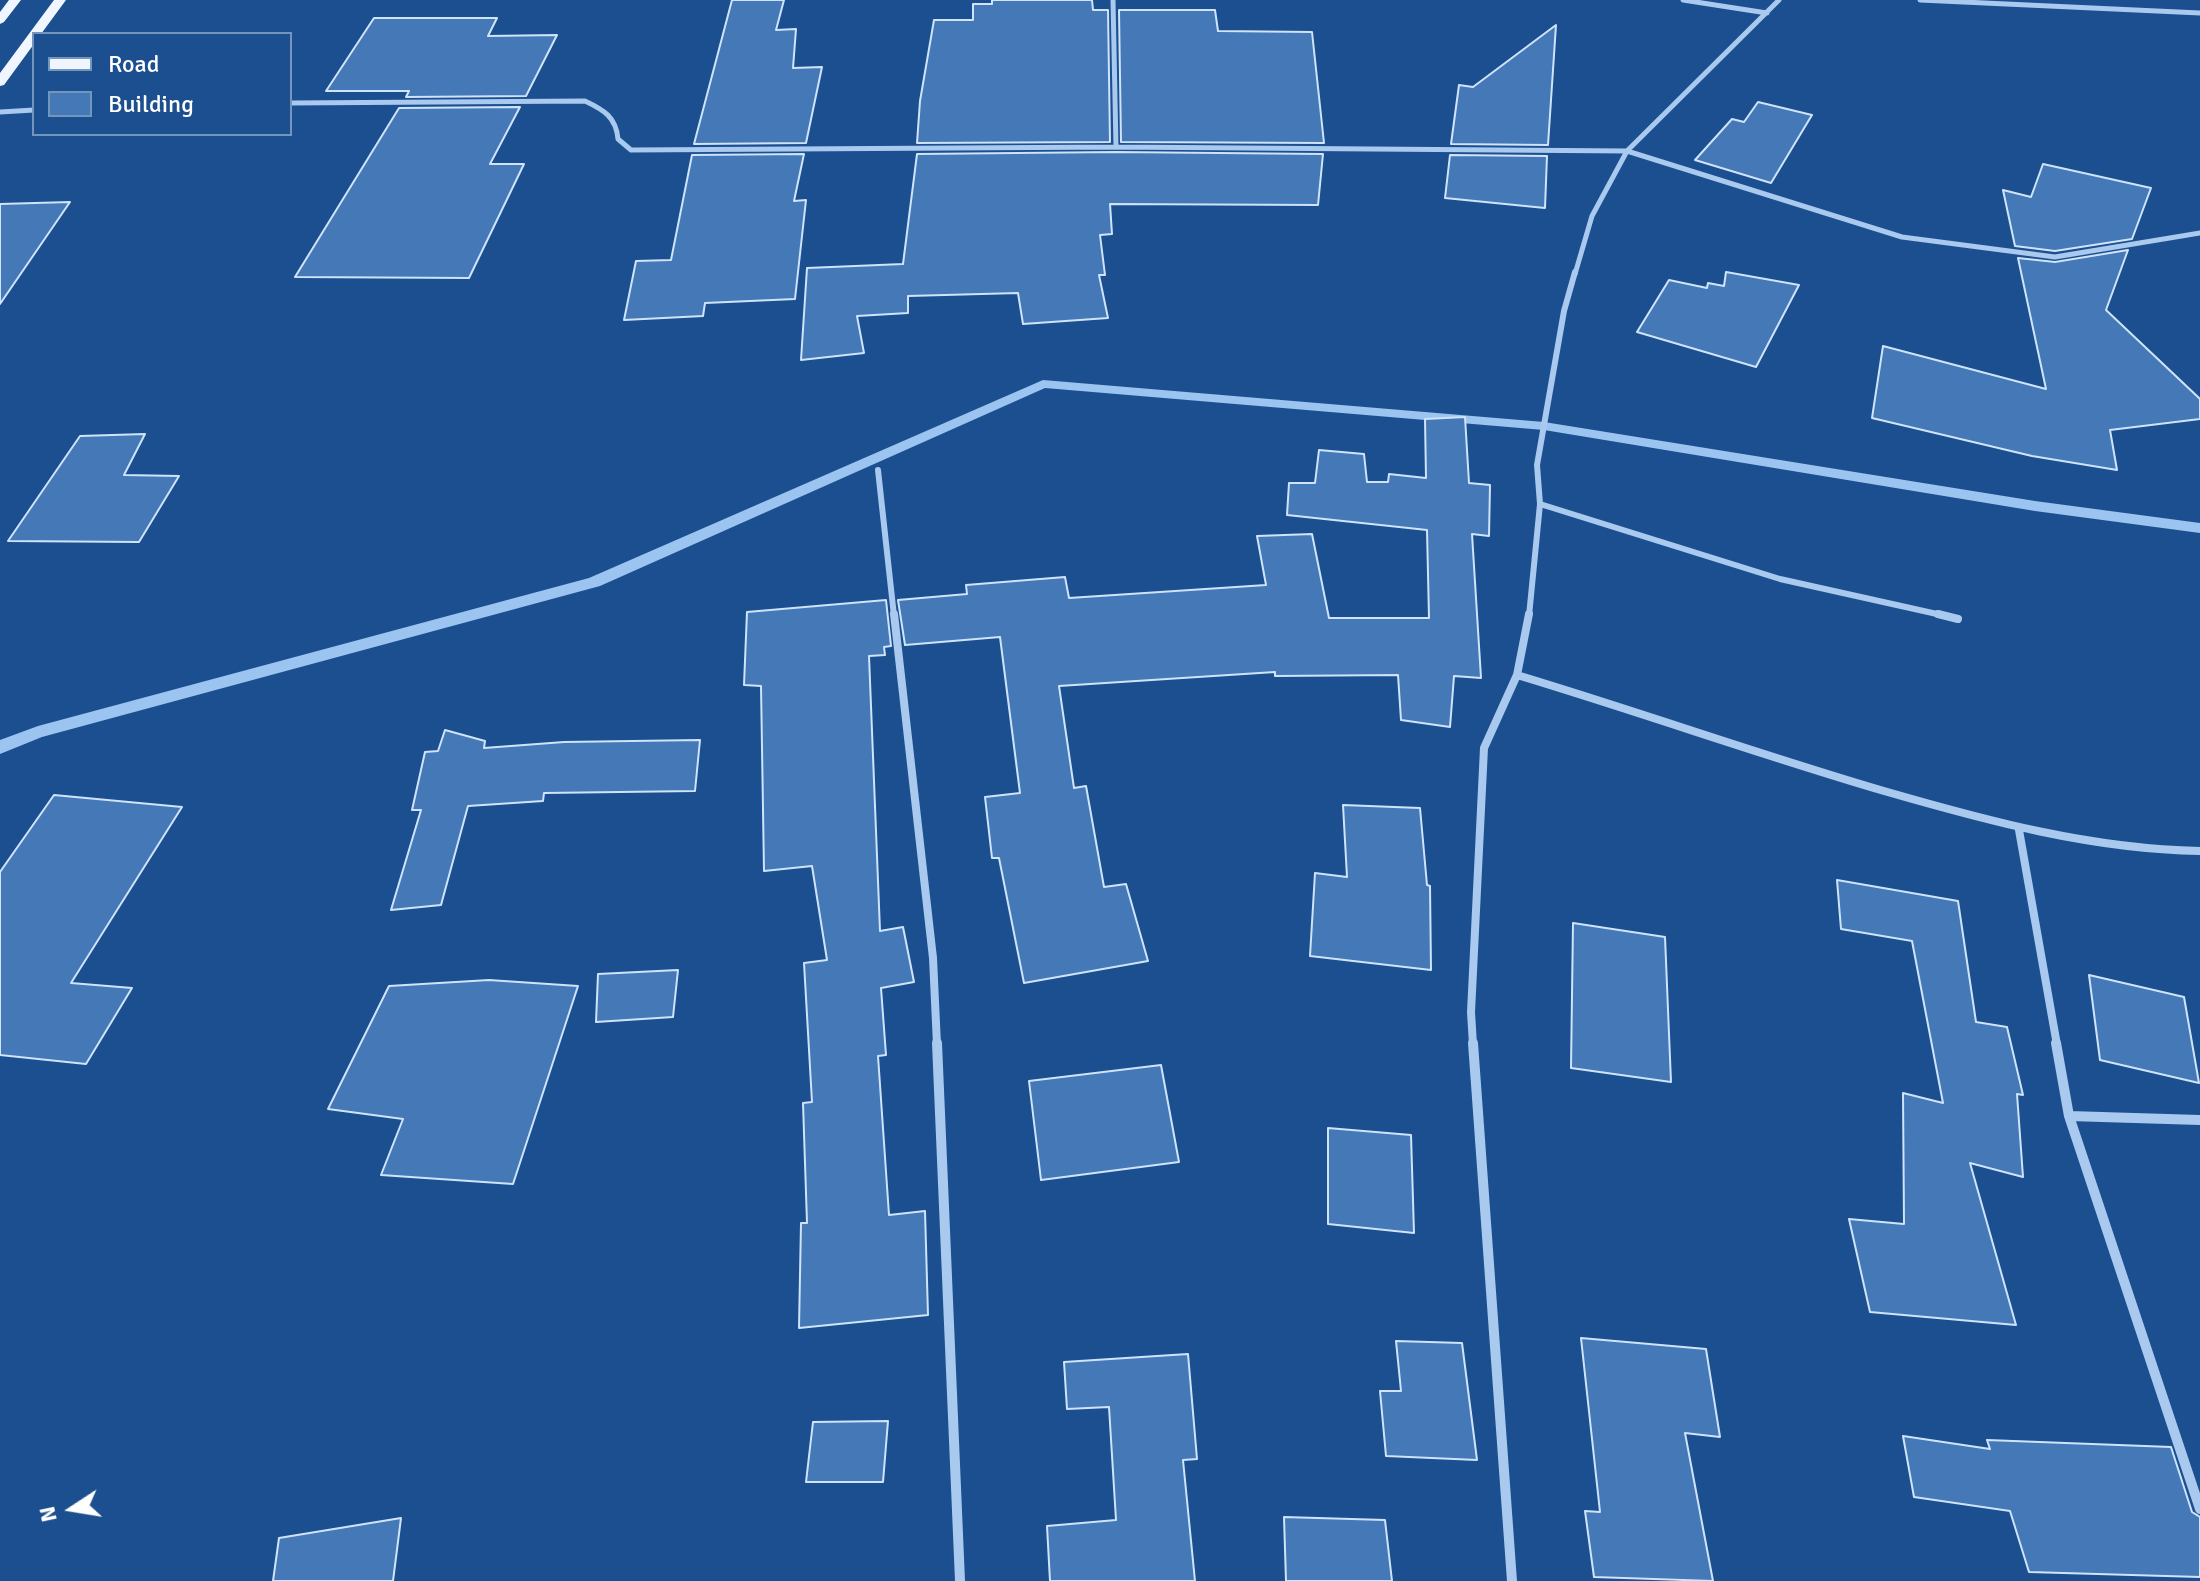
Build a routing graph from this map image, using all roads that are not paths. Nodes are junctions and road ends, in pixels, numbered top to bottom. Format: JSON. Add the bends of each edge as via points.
{"nodes":[{"id":1,"x":15,"y":0,"type":"edge"},
{"id":2,"x":60,"y":0,"type":"edge"},
{"id":3,"x":1113,"y":0,"type":"edge"},
{"id":4,"x":1683,"y":0,"type":"edge"},
{"id":5,"x":1779,"y":0,"type":"edge"},
{"id":6,"x":1920,"y":0,"type":"edge"},
{"id":7,"x":1767,"y":13,"type":"junction"},
{"id":8,"x":2200,"y":13,"type":"edge"},
{"id":9,"x":0,"y":20,"type":"edge"},
{"id":10,"x":37,"y":32,"type":"edge"},
{"id":11,"x":32,"y":39,"type":"edge"},
{"id":12,"x":0,"y":82,"type":"edge"},
{"id":13,"x":292,"y":103,"type":"edge"},
{"id":14,"x":32,"y":110,"type":"edge"},
{"id":15,"x":0,"y":112,"type":"edge"},
{"id":16,"x":1116,"y":147,"type":"junction"},
{"id":17,"x":1627,"y":151,"type":"junction"},
{"id":18,"x":2200,"y":233,"type":"edge"},
{"id":19,"x":878,"y":470,"type":"dead end"},
{"id":20,"x":1540,"y":504,"type":"junction"},
{"id":21,"x":1958,"y":619,"type":"dead end"},
{"id":22,"x":1517,"y":675,"type":"junction"},
{"id":23,"x":2019,"y":830,"type":"junction"},
{"id":24,"x":2200,"y":851,"type":"edge"},
{"id":25,"x":2069,"y":1116,"type":"junction"},
{"id":26,"x":2200,"y":1120,"type":"edge"},
{"id":27,"x":2200,"y":1509,"type":"edge"},
{"id":28,"x":960,"y":1581,"type":"edge"},
{"id":29,"x":1512,"y":1581,"type":"edge"}],
"edges":[{"from":1,"to":9,"type":"main road"},
{"from":2,"to":10,"type":"main road"},
{"from":3,"to":16,"type":"street"},
{"from":4,"to":7,"type":"street"},
{"from":5,"to":7,"type":"street"},
{"from":6,"to":8,"type":"street"},
{"from":7,"to":17,"type":"street"},
{"from":11,"to":12,"type":"main road"},
{"from":13,"to":16,"type":"street","via":[[585,101],[605,111],[617,125],[618,139],[631,150]]},
{"from":14,"to":15,"type":"street"},
{"from":16,"to":17,"type":"street"},
{"from":17,"to":18,"type":"street","via":[[1902,237],[2055,257]]},
{"from":17,"to":20,"type":"street","via":[[1592,216],[1564,311],[1537,465]]},
{"from":19,"to":28,"type":"street","via":[[933,958]]},
{"from":20,"to":21,"type":"street","via":[[1780,579]]},
{"from":20,"to":22,"type":"street","via":[[1532,601]]},
{"from":22,"to":23,"type":"street","via":[[1640,711],[1792,765]]},
{"from":22,"to":29,"type":"street","via":[[1484,748],[1471,1012]]},
{"from":23,"to":24,"type":"street","via":[[2169,852]]},
{"from":23,"to":25,"type":"street"},
{"from":25,"to":26,"type":"street"},
{"from":25,"to":27,"type":"street"}]}
